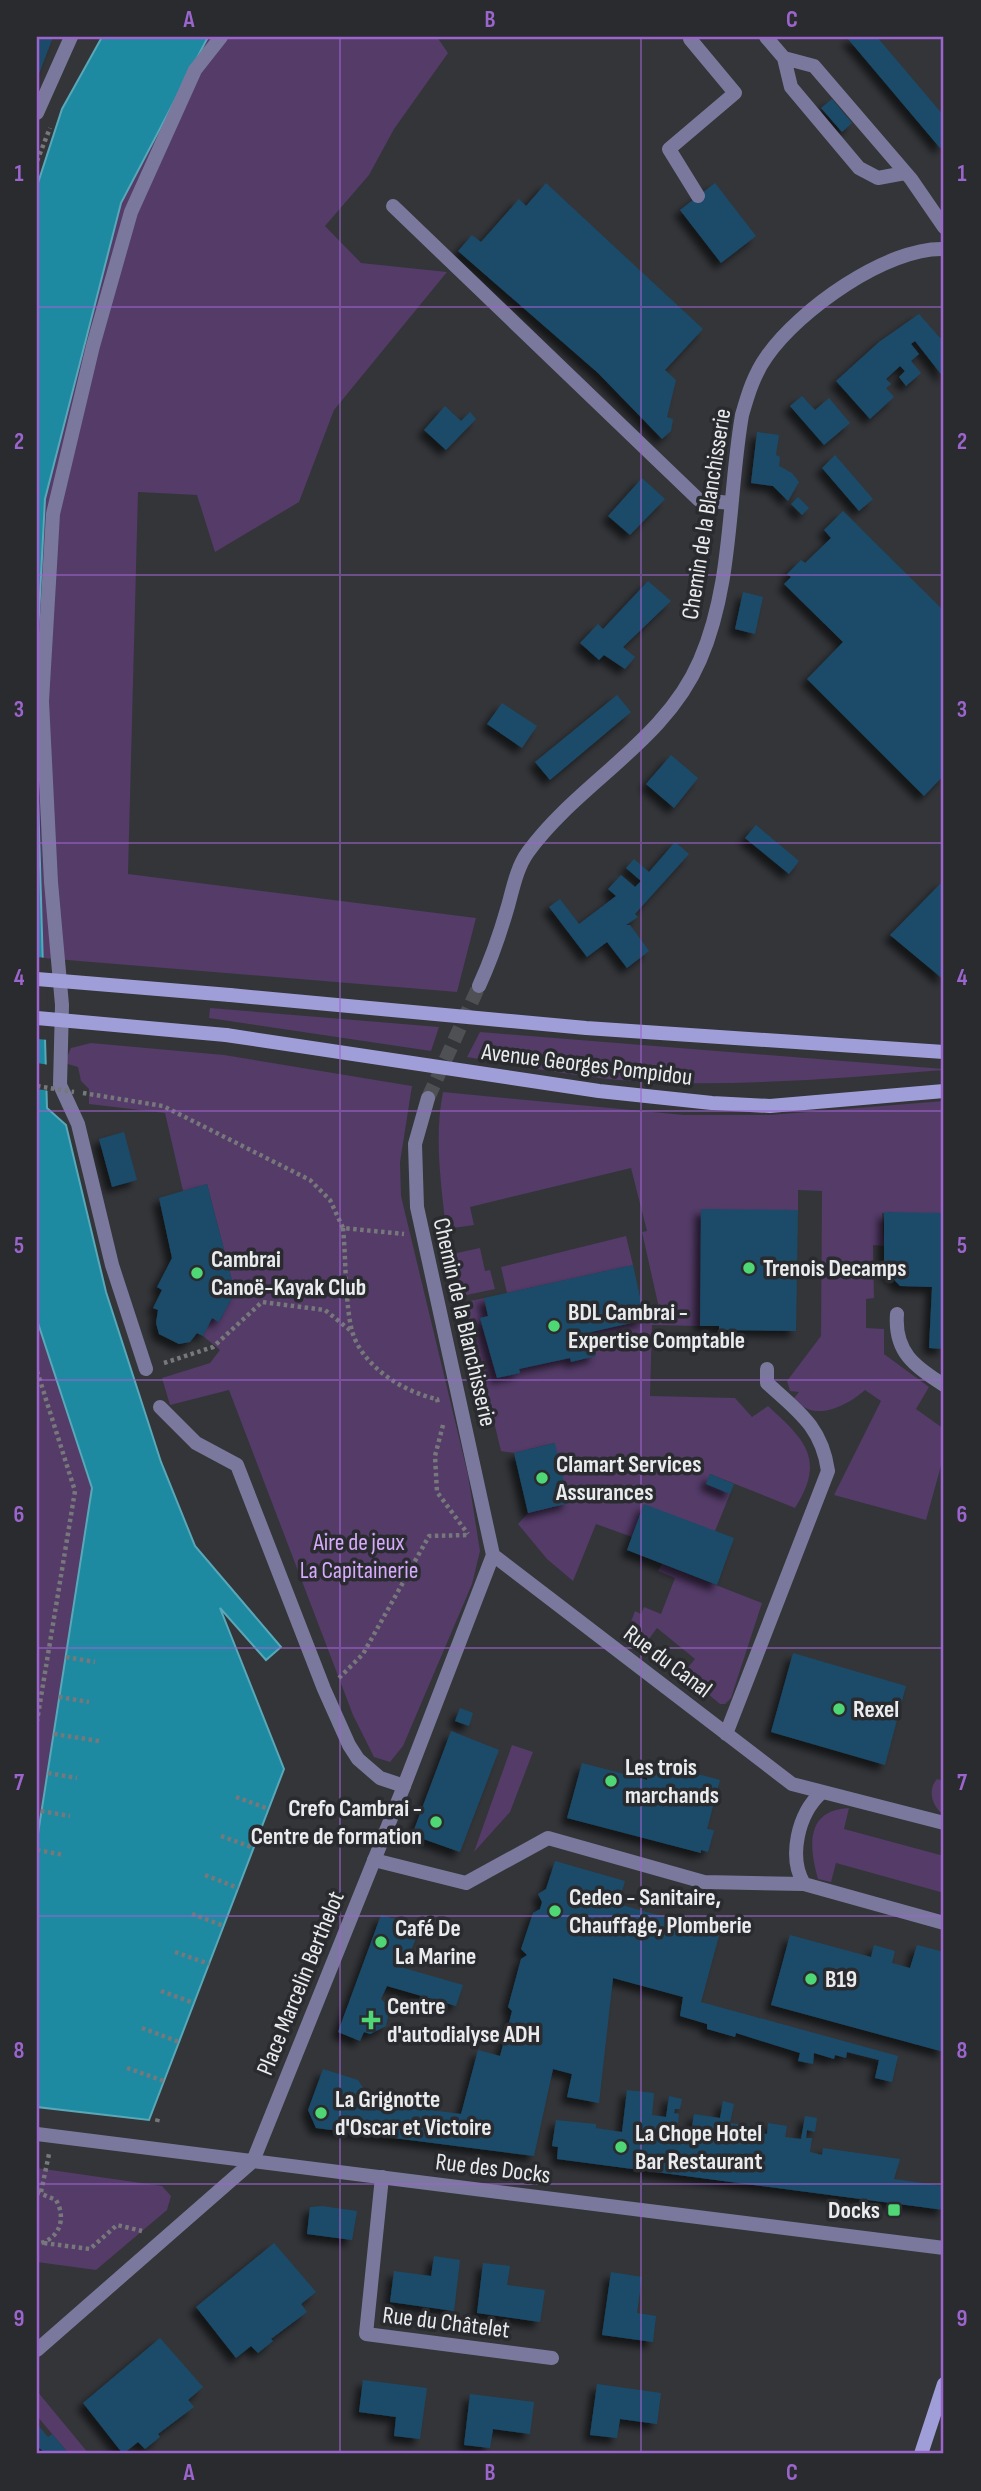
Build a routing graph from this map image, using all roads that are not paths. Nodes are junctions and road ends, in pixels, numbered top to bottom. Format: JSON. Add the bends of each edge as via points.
{"nodes":[{"id":1,"x":71,"y":37,"type":"edge"},
{"id":2,"x":221,"y":37,"type":"edge"},
{"id":3,"x":692,"y":37,"type":"edge"},
{"id":4,"x":766,"y":37,"type":"edge"},
{"id":5,"x":784,"y":58,"type":"junction"},
{"id":6,"x":37,"y":113,"type":"edge"},
{"id":7,"x":905,"y":173,"type":"junction"},
{"id":8,"x":698,"y":196,"type":"dead end"},
{"id":9,"x":393,"y":206,"type":"dead end"},
{"id":10,"x":944,"y":227,"type":"edge"},
{"id":11,"x":944,"y":249,"type":"edge"},
{"id":12,"x":731,"y":503,"type":"junction"},
{"id":13,"x":37,"y":979,"type":"edge"},
{"id":14,"x":479,"y":986,"type":"tunnel mouth"},
{"id":15,"x":37,"y":1018,"type":"edge"},
{"id":16,"x":944,"y":1052,"type":"edge"},
{"id":17,"x":944,"y":1091,"type":"edge"},
{"id":18,"x":428,"y":1098,"type":"tunnel mouth"},
{"id":19,"x":897,"y":1314,"type":"dead end"},
{"id":20,"x":146,"y":1369,"type":"road end"},
{"id":21,"x":767,"y":1369,"type":"dead end"},
{"id":22,"x":944,"y":1385,"type":"edge"},
{"id":23,"x":160,"y":1407,"type":"dead end"},
{"id":24,"x":493,"y":1555,"type":"junction"},
{"id":25,"x":726,"y":1734,"type":"junction"},
{"id":26,"x":404,"y":1786,"type":"junction"},
{"id":27,"x":821,"y":1793,"type":"junction"},
{"id":28,"x":944,"y":1823,"type":"edge"},
{"id":29,"x":374,"y":1860,"type":"junction"},
{"id":30,"x":804,"y":1884,"type":"junction"},
{"id":31,"x":944,"y":1923,"type":"edge"},
{"id":32,"x":37,"y":2134,"type":"edge"},
{"id":33,"x":253,"y":2161,"type":"junction"},
{"id":34,"x":382,"y":2177,"type":"junction"},
{"id":35,"x":944,"y":2248,"type":"edge"},
{"id":36,"x":37,"y":2350,"type":"edge"},
{"id":37,"x":552,"y":2358,"type":"dead end"},
{"id":38,"x":944,"y":2384,"type":"edge"},
{"id":39,"x":921,"y":2454,"type":"edge"}],
"edges":[{"from":1,"to":6,"type":"street"},
{"from":2,"to":20,"type":"street","via":[[195,70],[131,212],[93,346],[53,513],[43,687],[51,882],[62,1005],[60,1085],[78,1125],[112,1265]]},
{"from":3,"to":8,"type":"street","via":[[735,93],[669,149]]},
{"from":4,"to":5,"type":"street"},
{"from":5,"to":7,"type":"street","via":[[814,66]]},
{"from":5,"to":7,"type":"street","via":[[790,87],[859,168],[878,178]]},
{"from":7,"to":10,"type":"street"},
{"from":9,"to":12,"type":"street","via":[[699,500]]},
{"from":11,"to":12,"type":"street","name":"Chemin de la Blanchisserie","via":[[915,251],[874,270],[806,313],[776,344],[757,371],[745,404]]},
{"from":12,"to":14,"type":"street","name":"Chemin de la Blanchisserie","via":[[717,610],[693,676],[667,715],[550,825],[523,858]]},
{"from":13,"to":16,"type":"main road","name":"Avenue Georges Pompidou","bridge":true,"via":[[586,1028]]},
{"from":15,"to":17,"type":"main road","name":"Avenue Georges Pompidou","bridge":true,"via":[[226,1035],[600,1091],[712,1103],[770,1106]]},
{"from":18,"to":24,"type":"street","name":"Chemin de la Blanchisserie","via":[[415,1156],[417,1207]]},
{"from":19,"to":22,"type":"street","via":[[901,1348],[914,1366]]},
{"from":21,"to":25,"type":"street","via":[[767,1382],[814,1426],[828,1471]]},
{"from":23,"to":26,"type":"street","via":[[195,1443],[237,1465],[324,1689],[358,1759],[380,1778]]},
{"from":24,"to":25,"type":"street","name":"Rue du Canal"},
{"from":24,"to":26,"type":"street","name":"Place Marcelin Berthelot"},
{"from":25,"to":27,"type":"street","name":"Rue du Canal","via":[[792,1784]]},
{"from":26,"to":29,"type":"street","name":"Place Marcelin Berthelot"},
{"from":27,"to":28,"type":"street","name":"Rue du Canal"},
{"from":27,"to":30,"type":"street","via":[[804,1818],[795,1850],[795,1864]]},
{"from":29,"to":30,"type":"street","via":[[466,1883],[548,1838],[705,1882]]},
{"from":29,"to":33,"type":"street","name":"Place Marcelin Berthelot"},
{"from":30,"to":31,"type":"street"},
{"from":32,"to":33,"type":"street","name":"Rue des Docks"},
{"from":33,"to":34,"type":"street","name":"Rue des Docks"},
{"from":33,"to":36,"type":"street","name":"Place Marcelin Berthelot"},
{"from":34,"to":35,"type":"street","name":"Rue des Docks"},
{"from":34,"to":37,"type":"street","name":"Rue du Châtelet","via":[[366,2334]]},
{"from":38,"to":39,"type":"main road"}]}
